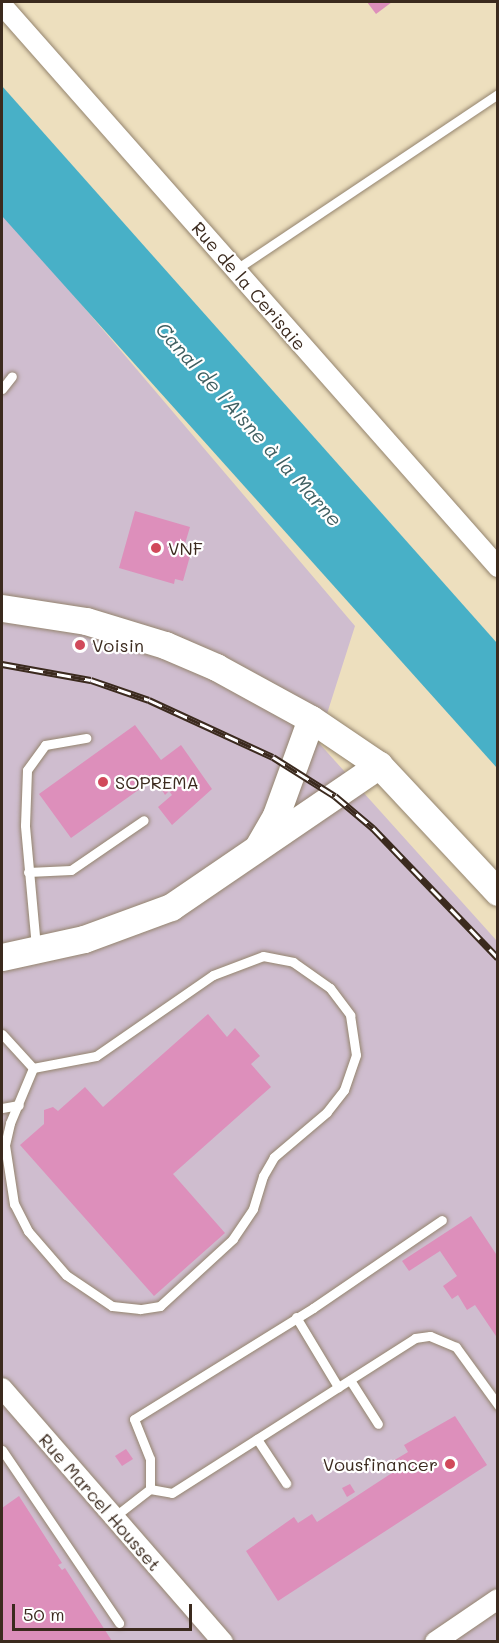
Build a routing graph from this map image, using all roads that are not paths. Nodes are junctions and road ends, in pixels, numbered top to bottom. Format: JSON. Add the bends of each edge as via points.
{"nodes":[{"id":1,"x":2,"y":5,"type":"edge"},
{"id":2,"x":498,"y":94,"type":"edge"},
{"id":3,"x":235,"y":270,"type":"junction"},
{"id":4,"x":12,"y":376,"type":"dead end"},
{"id":5,"x":2,"y":389,"type":"edge"},
{"id":6,"x":498,"y":567,"type":"edge"},
{"id":7,"x":2,"y":608,"type":"edge"},
{"id":8,"x":311,"y":719,"type":"junction"},
{"id":9,"x":86,"y":738,"type":"dead end"},
{"id":10,"x":379,"y":765,"type":"junction"},
{"id":11,"x":144,"y":820,"type":"dead end"},
{"id":12,"x":258,"y":848,"type":"junction"},
{"id":13,"x":28,"y":872,"type":"junction"},
{"id":14,"x":498,"y":892,"type":"edge"},
{"id":15,"x":37,"y":950,"type":"junction"},
{"id":16,"x":2,"y":957,"type":"edge"},
{"id":17,"x":2,"y":1034,"type":"edge"},
{"id":18,"x":33,"y":1068,"type":"junction"},
{"id":19,"x":19,"y":1105,"type":"junction"},
{"id":20,"x":2,"y":1108,"type":"edge"},
{"id":21,"x":442,"y":1220,"type":"dead end"},
{"id":22,"x":296,"y":1317,"type":"junction"},
{"id":23,"x":350,"y":1380,"type":"junction"},
{"id":24,"x":338,"y":1387,"type":"junction"},
{"id":25,"x":2,"y":1388,"type":"edge"},
{"id":26,"x":498,"y":1405,"type":"edge"},
{"id":27,"x":378,"y":1424,"type":"dead end"},
{"id":28,"x":257,"y":1439,"type":"junction"},
{"id":29,"x":2,"y":1450,"type":"edge"},
{"id":30,"x":286,"y":1483,"type":"dead end"},
{"id":31,"x":150,"y":1489,"type":"junction"},
{"id":32,"x":113,"y":1517,"type":"junction"},
{"id":33,"x":498,"y":1599,"type":"edge"},
{"id":34,"x":119,"y":1623,"type":"dead end"},
{"id":35,"x":223,"y":1641,"type":"edge"},
{"id":36,"x":435,"y":1641,"type":"edge"}],
"edges":[{"from":1,"to":3,"type":"street","name":"Rue de la Cerisaie"},
{"from":2,"to":3,"type":"lane"},
{"from":3,"to":6,"type":"street","name":"Rue de la Cerisaie"},
{"from":4,"to":5,"type":"lane"},
{"from":7,"to":8,"type":"street","via":[[86,621],[165,645],[216,667]]},
{"from":8,"to":10,"type":"street"},
{"from":8,"to":12,"type":"street","via":[[276,815]]},
{"from":9,"to":13,"type":"lane","via":[[45,745],[27,770]]},
{"from":10,"to":12,"type":"street"},
{"from":10,"to":14,"type":"street"},
{"from":11,"to":13,"type":"lane","via":[[71,870]]},
{"from":12,"to":15,"type":"street","via":[[197,891],[150,917]]},
{"from":13,"to":15,"type":"lane"},
{"from":15,"to":16,"type":"street"},
{"from":17,"to":18,"type":"lane"},
{"from":18,"to":19,"type":"lane"},
{"from":18,"to":19,"type":"lane","via":[[96,1056],[213,975],[263,956],[293,962],[330,988],[350,1015],[356,1055],[344,1090],[327,1113],[274,1157],[263,1176],[253,1209],[233,1239],[160,1306],[140,1310],[112,1306],[89,1292],[66,1275],[28,1231],[14,1204],[5,1144]]},
{"from":19,"to":20,"type":"lane"},
{"from":21,"to":22,"type":"lane"},
{"from":22,"to":24,"type":"lane"},
{"from":22,"to":31,"type":"lane","via":[[134,1419],[150,1459]]},
{"from":23,"to":24,"type":"lane"},
{"from":23,"to":26,"type":"lane","via":[[416,1338],[430,1336],[456,1347]]},
{"from":23,"to":27,"type":"lane"},
{"from":24,"to":28,"type":"lane"},
{"from":25,"to":32,"type":"street","name":"Rue Marcel Housset"},
{"from":28,"to":30,"type":"lane"},
{"from":28,"to":31,"type":"lane","via":[[172,1493]]},
{"from":29,"to":34,"type":"lane"},
{"from":31,"to":32,"type":"lane"},
{"from":32,"to":35,"type":"street","name":"Rue Marcel Housset"},
{"from":33,"to":36,"type":"street"}]}
